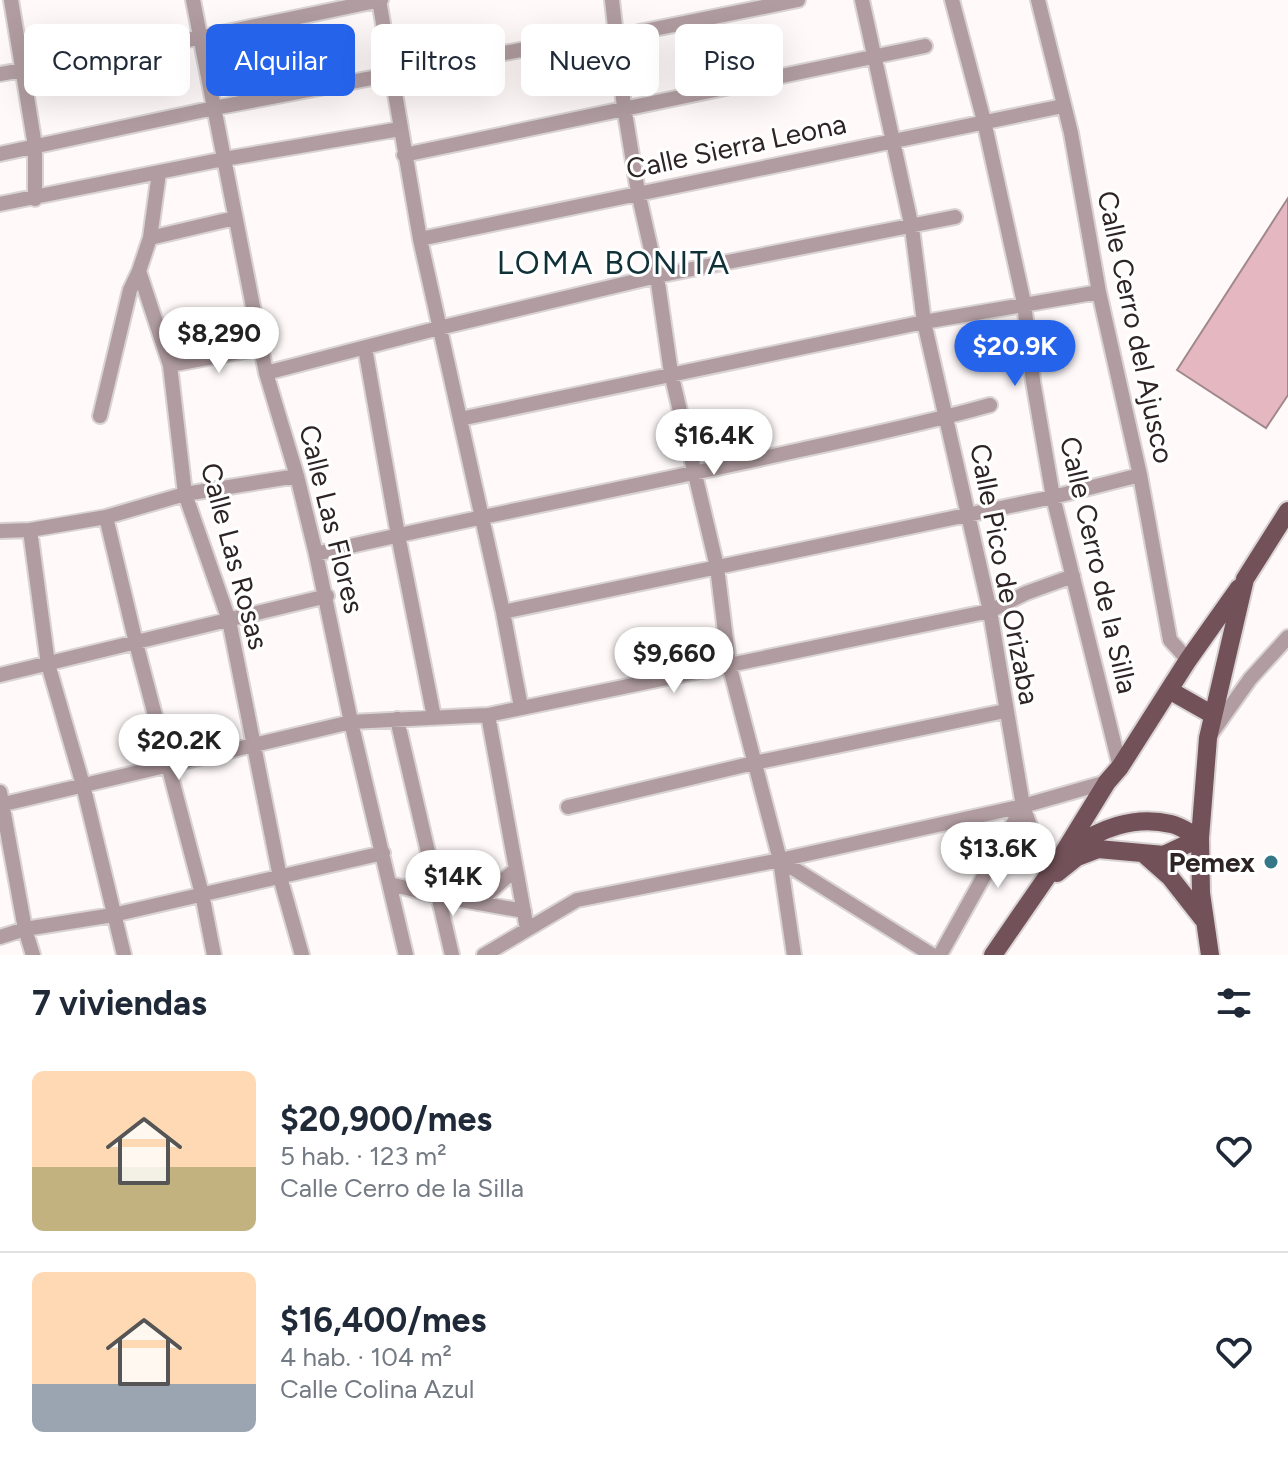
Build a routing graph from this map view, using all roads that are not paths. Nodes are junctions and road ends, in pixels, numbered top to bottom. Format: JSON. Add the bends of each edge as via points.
{"nodes":[{"id":1,"x":11,"y":0,"type":"edge"},
{"id":2,"x":193,"y":0,"type":"edge"},
{"id":3,"x":380,"y":0,"type":"edge"},
{"id":4,"x":612,"y":0,"type":"edge"},
{"id":5,"x":798,"y":0,"type":"edge"},
{"id":6,"x":862,"y":0,"type":"edge"},
{"id":7,"x":952,"y":0,"type":"edge"},
{"id":8,"x":1038,"y":0,"type":"edge"},
{"id":9,"x":384,"y":24,"type":"edge"},
{"id":10,"x":615,"y":24,"type":"edge"},
{"id":11,"x":659,"y":28,"type":"edge"},
{"id":12,"x":198,"y":38,"type":"junction"},
{"id":13,"x":925,"y":46,"type":"dead end"},
{"id":14,"x":873,"y":57,"type":"junction"},
{"id":15,"x":23,"y":69,"type":"junction"},
{"id":16,"x":0,"y":74,"type":"edge"},
{"id":17,"x":371,"y":77,"type":"edge"},
{"id":18,"x":396,"y":96,"type":"edge"},
{"id":19,"x":623,"y":96,"type":"edge"},
{"id":20,"x":1063,"y":106,"type":"junction"},
{"id":21,"x":624,"y":107,"type":"junction"},
{"id":22,"x":214,"y":108,"type":"junction"},
{"id":23,"x":984,"y":121,"type":"junction"},
{"id":24,"x":400,"y":129,"type":"junction"},
{"id":25,"x":893,"y":140,"type":"junction"},
{"id":26,"x":35,"y":146,"type":"junction"},
{"id":27,"x":0,"y":154,"type":"edge"},
{"id":28,"x":404,"y":155,"type":"junction"},
{"id":29,"x":224,"y":159,"type":"junction"},
{"id":30,"x":159,"y":173,"type":"junction"},
{"id":31,"x":638,"y":192,"type":"junction"},
{"id":32,"x":35,"y":199,"type":"junction"},
{"id":33,"x":0,"y":204,"type":"edge"},
{"id":34,"x":955,"y":217,"type":"dead end"},
{"id":35,"x":235,"y":218,"type":"junction"},
{"id":36,"x":912,"y":228,"type":"junction"},
{"id":37,"x":150,"y":238,"type":"junction"},
{"id":38,"x":420,"y":239,"type":"junction"},
{"id":39,"x":139,"y":271,"type":"junction"},
{"id":40,"x":657,"y":276,"type":"junction"},
{"id":41,"x":1099,"y":292,"type":"junction"},
{"id":42,"x":1024,"y":303,"type":"junction"},
{"id":43,"x":924,"y":322,"type":"junction"},
{"id":44,"x":439,"y":328,"type":"junction"},
{"id":45,"x":261,"y":348,"type":"junction"},
{"id":46,"x":365,"y":348,"type":"junction"},
{"id":47,"x":170,"y":365,"type":"junction"},
{"id":48,"x":266,"y":373,"type":"junction"},
{"id":49,"x":671,"y":373,"type":"junction"},
{"id":50,"x":990,"y":405,"type":"dead end"},
{"id":51,"x":100,"y":416,"type":"dead end"},
{"id":52,"x":946,"y":418,"type":"junction"},
{"id":53,"x":460,"y":419,"type":"junction"},
{"id":54,"x":693,"y":474,"type":"junction"},
{"id":55,"x":1140,"y":475,"type":"junction"},
{"id":56,"x":297,"y":476,"type":"junction"},
{"id":57,"x":185,"y":494,"type":"junction"},
{"id":58,"x":1053,"y":497,"type":"junction"},
{"id":59,"x":1288,"y":511,"type":"edge"},
{"id":60,"x":969,"y":514,"type":"junction"},
{"id":61,"x":106,"y":517,"type":"junction"},
{"id":62,"x":480,"y":517,"type":"junction"},
{"id":63,"x":30,"y":530,"type":"junction"},
{"id":64,"x":0,"y":531,"type":"edge"},
{"id":65,"x":398,"y":535,"type":"junction"},
{"id":66,"x":316,"y":554,"type":"junction"},
{"id":67,"x":717,"y":567,"type":"junction"},
{"id":68,"x":1073,"y":576,"type":"junction"},
{"id":69,"x":1245,"y":579,"type":"junction"},
{"id":70,"x":327,"y":596,"type":"junction"},
{"id":71,"x":990,"y":611,"type":"junction"},
{"id":72,"x":503,"y":612,"type":"junction"},
{"id":73,"x":229,"y":620,"type":"junction"},
{"id":74,"x":1288,"y":637,"type":"edge"},
{"id":75,"x":136,"y":643,"type":"junction"},
{"id":76,"x":1188,"y":660,"type":"junction"},
{"id":77,"x":48,"y":664,"type":"junction"},
{"id":78,"x":729,"y":664,"type":"junction"},
{"id":79,"x":0,"y":675,"type":"edge"},
{"id":80,"x":1169,"y":690,"type":"junction"},
{"id":81,"x":521,"y":707,"type":"junction"},
{"id":82,"x":1005,"y":711,"type":"junction"},
{"id":83,"x":488,"y":715,"type":"junction"},
{"id":84,"x":1213,"y":715,"type":"junction"},
{"id":85,"x":434,"y":717,"type":"junction"},
{"id":86,"x":397,"y":719,"type":"junction"},
{"id":87,"x":351,"y":722,"type":"junction"},
{"id":88,"x":1208,"y":738,"type":"junction"},
{"id":89,"x":255,"y":745,"type":"junction"},
{"id":90,"x":754,"y":763,"type":"junction"},
{"id":91,"x":167,"y":765,"type":"junction"},
{"id":92,"x":1120,"y":767,"type":"junction"},
{"id":93,"x":1107,"y":782,"type":"junction"},
{"id":94,"x":83,"y":785,"type":"junction"},
{"id":95,"x":1,"y":801,"type":"edge"},
{"id":96,"x":1023,"y":806,"type":"junction"},
{"id":97,"x":568,"y":807,"type":"dead end"},
{"id":98,"x":1200,"y":838,"type":"junction"},
{"id":99,"x":1064,"y":852,"type":"junction"},
{"id":100,"x":383,"y":853,"type":"junction"},
{"id":101,"x":1144,"y":854,"type":"junction"},
{"id":102,"x":780,"y":860,"type":"junction"},
{"id":103,"x":516,"y":869,"type":"junction"},
{"id":104,"x":280,"y":877,"type":"junction"},
{"id":105,"x":1044,"y":880,"type":"junction"},
{"id":106,"x":390,"y":884,"type":"junction"},
{"id":107,"x":202,"y":894,"type":"junction"},
{"id":108,"x":439,"y":896,"type":"junction"},
{"id":109,"x":477,"y":903,"type":"junction"},
{"id":110,"x":524,"y":911,"type":"junction"},
{"id":111,"x":113,"y":915,"type":"junction"},
{"id":112,"x":1203,"y":919,"type":"junction"},
{"id":113,"x":25,"y":929,"type":"junction"},
{"id":114,"x":527,"y":929,"type":"junction"},
{"id":115,"x":0,"y":937,"type":"edge"},
{"id":116,"x":33,"y":955,"type":"edge"},
{"id":117,"x":124,"y":955,"type":"edge"},
{"id":118,"x":214,"y":955,"type":"edge"},
{"id":119,"x":302,"y":955,"type":"edge"},
{"id":120,"x":406,"y":955,"type":"edge"},
{"id":121,"x":452,"y":955,"type":"edge"},
{"id":122,"x":484,"y":955,"type":"edge"},
{"id":123,"x":794,"y":955,"type":"edge"},
{"id":124,"x":932,"y":955,"type":"edge"},
{"id":125,"x":940,"y":955,"type":"edge"},
{"id":126,"x":993,"y":955,"type":"edge"},
{"id":127,"x":1210,"y":955,"type":"edge"}],
"edges":[{"from":1,"to":15,"type":"street"},
{"from":2,"to":12,"type":"street","name":"Calle Las Flores"},
{"from":3,"to":9,"type":"street"},
{"from":3,"to":12,"type":"street"},
{"from":4,"to":10,"type":"street"},
{"from":5,"to":11,"type":"street"},
{"from":6,"to":14,"type":"street","name":"Calle Pico de Orizaba"},
{"from":7,"to":23,"type":"street","name":"Calle Cerro de la Silla"},
{"from":8,"to":20,"type":"street","name":"Calle Cerro del Ajusco"},
{"from":12,"to":15,"type":"street"},
{"from":12,"to":22,"type":"street","name":"Calle Las Flores"},
{"from":13,"to":14,"type":"street"},
{"from":14,"to":21,"type":"street"},
{"from":14,"to":25,"type":"street","name":"Calle Pico de Orizaba"},
{"from":15,"to":16,"type":"street"},
{"from":15,"to":26,"type":"street"},
{"from":17,"to":22,"type":"street"},
{"from":18,"to":24,"type":"street"},
{"from":19,"to":21,"type":"street"},
{"from":20,"to":23,"type":"street","name":"Calle Sierra Leona"},
{"from":20,"to":41,"type":"street","name":"Calle Cerro del Ajusco"},
{"from":21,"to":28,"type":"street"},
{"from":21,"to":31,"type":"street"},
{"from":22,"to":26,"type":"street"},
{"from":22,"to":29,"type":"street","name":"Calle Las Flores"},
{"from":23,"to":25,"type":"street","name":"Calle Sierra Leona"},
{"from":23,"to":42,"type":"street","name":"Calle Cerro de la Silla"},
{"from":24,"to":28,"type":"street"},
{"from":24,"to":29,"type":"street"},
{"from":25,"to":31,"type":"street","name":"Calle Sierra Leona"},
{"from":25,"to":36,"type":"street","name":"Calle Pico de Orizaba"},
{"from":26,"to":27,"type":"street"},
{"from":26,"to":32,"type":"street"},
{"from":28,"to":38,"type":"street"},
{"from":29,"to":30,"type":"street"},
{"from":29,"to":35,"type":"street","name":"Calle Las Flores"},
{"from":30,"to":32,"type":"street"},
{"from":30,"to":37,"type":"street"},
{"from":31,"to":38,"type":"street","name":"Calle Sierra Leona"},
{"from":31,"to":40,"type":"street"},
{"from":32,"to":33,"type":"street"},
{"from":34,"to":36,"type":"street"},
{"from":35,"to":37,"type":"street"},
{"from":35,"to":45,"type":"street","name":"Calle Las Flores"},
{"from":36,"to":40,"type":"street"},
{"from":36,"to":43,"type":"street","name":"Calle Pico de Orizaba"},
{"from":37,"to":39,"type":"street"},
{"from":38,"to":44,"type":"street"},
{"from":39,"to":47,"type":"street","name":"Calle Las Rosas"},
{"from":39,"to":51,"type":"street"},
{"from":40,"to":44,"type":"street"},
{"from":40,"to":49,"type":"street"},
{"from":41,"to":42,"type":"street"},
{"from":41,"to":55,"type":"street","name":"Calle Cerro del Ajusco"},
{"from":42,"to":43,"type":"street"},
{"from":42,"to":58,"type":"street","name":"Calle Cerro de la Silla"},
{"from":43,"to":49,"type":"street"},
{"from":43,"to":52,"type":"street","name":"Calle Pico de Orizaba"},
{"from":44,"to":46,"type":"street"},
{"from":44,"to":53,"type":"street"},
{"from":45,"to":47,"type":"street"},
{"from":45,"to":48,"type":"street","name":"Calle Las Flores"},
{"from":46,"to":48,"type":"street"},
{"from":46,"to":65,"type":"street"},
{"from":47,"to":57,"type":"street","name":"Calle Las Rosas"},
{"from":48,"to":56,"type":"street","name":"Calle Las Flores"},
{"from":49,"to":53,"type":"street"},
{"from":49,"to":54,"type":"street"},
{"from":50,"to":52,"type":"street"},
{"from":52,"to":54,"type":"street"},
{"from":52,"to":60,"type":"street","name":"Calle Pico de Orizaba"},
{"from":53,"to":62,"type":"street"},
{"from":54,"to":62,"type":"street"},
{"from":54,"to":67,"type":"street"},
{"from":55,"to":58,"type":"street"},
{"from":55,"to":76,"type":"street","name":"Calle Cerro del Ajusco","via":[[1170,640]]},
{"from":56,"to":57,"type":"street"},
{"from":56,"to":66,"type":"street","name":"Calle Las Flores"},
{"from":57,"to":61,"type":"street"},
{"from":57,"to":73,"type":"street","name":"Calle Las Rosas"},
{"from":58,"to":60,"type":"street"},
{"from":58,"to":68,"type":"street","name":"Calle Cerro de la Silla"},
{"from":59,"to":69,"type":"main road"},
{"from":60,"to":67,"type":"street"},
{"from":60,"to":71,"type":"street","name":"Calle Pico de Orizaba"},
{"from":61,"to":63,"type":"street"},
{"from":61,"to":75,"type":"street"},
{"from":62,"to":65,"type":"street"},
{"from":62,"to":72,"type":"street"},
{"from":63,"to":64,"type":"street"},
{"from":63,"to":77,"type":"street"},
{"from":65,"to":66,"type":"street"},
{"from":65,"to":85,"type":"street"},
{"from":66,"to":70,"type":"street","name":"Calle Las Flores"},
{"from":67,"to":72,"type":"street"},
{"from":67,"to":78,"type":"street"},
{"from":68,"to":71,"type":"street"},
{"from":68,"to":92,"type":"street","name":"Calle Cerro de la Silla"},
{"from":69,"to":76,"type":"main road"},
{"from":69,"to":84,"type":"main road"},
{"from":70,"to":73,"type":"street"},
{"from":70,"to":87,"type":"street","name":"Calle Las Flores"},
{"from":71,"to":78,"type":"street"},
{"from":71,"to":82,"type":"street","name":"Calle Pico de Orizaba"},
{"from":72,"to":81,"type":"street"},
{"from":73,"to":75,"type":"street"},
{"from":73,"to":89,"type":"street","name":"Calle Las Rosas"},
{"from":74,"to":88,"type":"street"},
{"from":75,"to":77,"type":"street"},
{"from":75,"to":91,"type":"street"},
{"from":76,"to":80,"type":"main road"},
{"from":77,"to":79,"type":"street"},
{"from":77,"to":94,"type":"street"},
{"from":78,"to":81,"type":"street"},
{"from":78,"to":90,"type":"street"},
{"from":80,"to":84,"type":"main road"},
{"from":80,"to":92,"type":"main road"},
{"from":81,"to":83,"type":"street"},
{"from":82,"to":90,"type":"street"},
{"from":82,"to":96,"type":"street","name":"Calle Pico de Orizaba"},
{"from":83,"to":85,"type":"street"},
{"from":83,"to":103,"type":"street"},
{"from":84,"to":88,"type":"main road"},
{"from":85,"to":86,"type":"street"},
{"from":86,"to":87,"type":"street"},
{"from":86,"to":108,"type":"street"},
{"from":87,"to":89,"type":"street"},
{"from":87,"to":100,"type":"street","name":"Calle Las Flores"},
{"from":88,"to":98,"type":"main road"},
{"from":89,"to":91,"type":"street"},
{"from":89,"to":104,"type":"street","name":"Calle Las Rosas"},
{"from":90,"to":97,"type":"street"},
{"from":90,"to":102,"type":"street"},
{"from":91,"to":94,"type":"street"},
{"from":91,"to":107,"type":"street"},
{"from":92,"to":93,"type":"main road"},
{"from":93,"to":96,"type":"street"},
{"from":93,"to":99,"type":"main road"},
{"from":94,"to":95,"type":"street"},
{"from":94,"to":111,"type":"street"},
{"from":95,"to":113,"type":"street"},
{"from":96,"to":102,"type":"street"},
{"from":96,"to":105,"type":"street","name":"Calle Pico de Orizaba"},
{"from":96,"to":125,"type":"street"},
{"from":98,"to":99,"type":"main road","via":[[1173,824],[1135,821],[1097,831]]},
{"from":98,"to":101,"type":"main road","via":[[1164,855]]},
{"from":98,"to":112,"type":"main road"},
{"from":99,"to":105,"type":"main road"},
{"from":100,"to":104,"type":"street"},
{"from":100,"to":106,"type":"street","name":"Calle Las Flores"},
{"from":101,"to":105,"type":"main road","via":[[1098,849]]},
{"from":101,"to":112,"type":"main road"},
{"from":102,"to":114,"type":"street","via":[[577,900]]},
{"from":102,"to":123,"type":"street"},
{"from":102,"to":124,"type":"street"},
{"from":103,"to":109,"type":"street"},
{"from":103,"to":110,"type":"street"},
{"from":104,"to":107,"type":"street"},
{"from":104,"to":119,"type":"street","name":"Calle Las Rosas"},
{"from":105,"to":126,"type":"main road"},
{"from":106,"to":108,"type":"street"},
{"from":106,"to":120,"type":"street","name":"Calle Las Flores"},
{"from":107,"to":111,"type":"street"},
{"from":107,"to":118,"type":"street"},
{"from":108,"to":109,"type":"street"},
{"from":108,"to":121,"type":"street"},
{"from":109,"to":110,"type":"street"},
{"from":110,"to":114,"type":"street"},
{"from":111,"to":113,"type":"street"},
{"from":111,"to":117,"type":"street"},
{"from":112,"to":127,"type":"main road"},
{"from":113,"to":115,"type":"street"},
{"from":113,"to":116,"type":"street"},
{"from":114,"to":122,"type":"street"}]}
